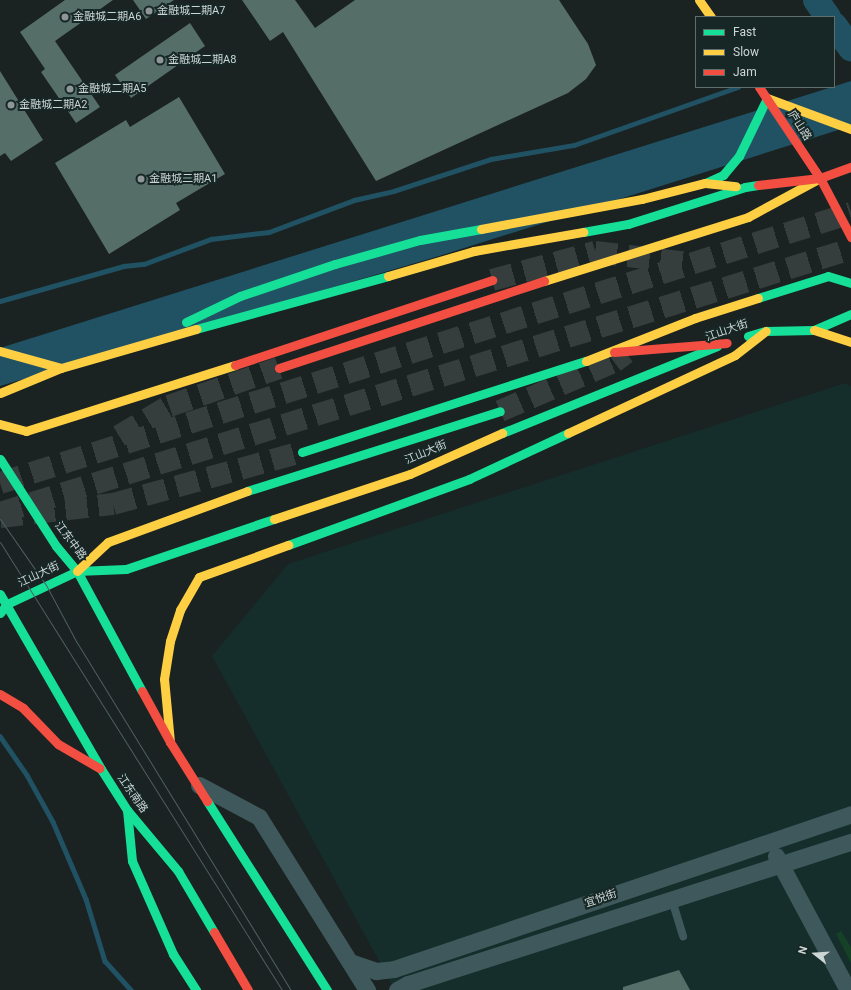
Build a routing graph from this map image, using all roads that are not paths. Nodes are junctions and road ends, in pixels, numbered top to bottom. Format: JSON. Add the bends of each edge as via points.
{"nodes":[{"id":1,"x":699,"y":0,"type":"edge"},
{"id":2,"x":710,"y":16,"type":"edge"},
{"id":3,"x":760,"y":88,"type":"edge"},
{"id":4,"x":767,"y":98,"type":"junction"},
{"id":5,"x":851,"y":129,"type":"edge"},
{"id":6,"x":851,"y":167,"type":"edge"},
{"id":7,"x":820,"y":178,"type":"junction"},
{"id":8,"x":705,"y":184,"type":"junction"},
{"id":9,"x":745,"y":187,"type":"junction"},
{"id":10,"x":851,"y":213,"type":"edge"},
{"id":11,"x":851,"y":237,"type":"edge"},
{"id":12,"x":492,"y":280,"type":"tunnel mouth"},
{"id":13,"x":851,"y":282,"type":"edge"},
{"id":14,"x":851,"y":314,"type":"edge"},
{"id":15,"x":814,"y":330,"type":"junction"},
{"id":16,"x":766,"y":331,"type":"junction"},
{"id":17,"x":147,"y":341,"type":"junction"},
{"id":18,"x":734,"y":341,"type":"junction"},
{"id":19,"x":851,"y":342,"type":"edge"},
{"id":20,"x":0,"y":351,"type":"edge"},
{"id":21,"x":614,"y":352,"type":"junction"},
{"id":22,"x":61,"y":368,"type":"junction"},
{"id":23,"x":279,"y":368,"type":"tunnel mouth"},
{"id":24,"x":0,"y":393,"type":"edge"},
{"id":25,"x":500,"y":411,"type":"tunnel mouth"},
{"id":26,"x":0,"y":424,"type":"edge"},
{"id":27,"x":302,"y":452,"type":"tunnel mouth"},
{"id":28,"x":0,"y":459,"type":"edge"},
{"id":29,"x":77,"y":571,"type":"junction"},
{"id":30,"x":0,"y":594,"type":"edge"},
{"id":31,"x":3,"y":604,"type":"edge"},
{"id":32,"x":0,"y":613,"type":"edge"},
{"id":33,"x":0,"y":694,"type":"edge"},
{"id":34,"x":170,"y":742,"type":"junction"},
{"id":35,"x":101,"y":768,"type":"junction"},
{"id":36,"x":199,"y":785,"type":"junction"},
{"id":37,"x":128,"y":810,"type":"junction"},
{"id":38,"x":851,"y":814,"type":"edge"},
{"id":39,"x":768,"y":842,"type":"junction"},
{"id":40,"x":851,"y":842,"type":"edge"},
{"id":41,"x":781,"y":865,"type":"junction"},
{"id":42,"x":672,"y":900,"type":"junction"},
{"id":43,"x":683,"y":936,"type":"dead end"},
{"id":44,"x":350,"y":962,"type":"junction"},
{"id":45,"x":196,"y":990,"type":"edge"},
{"id":46,"x":248,"y":990,"type":"edge"},
{"id":47,"x":327,"y":990,"type":"edge"},
{"id":48,"x":367,"y":990,"type":"edge"},
{"id":49,"x":397,"y":990,"type":"edge"},
{"id":50,"x":848,"y":990,"type":"edge"}],
"edges":[{"from":1,"to":2,"type":"main road"},
{"from":3,"to":4,"type":"main road","name":"庐山路"},
{"from":4,"to":5,"type":"main road"},
{"from":4,"to":7,"type":"main road","name":"庐山路"},
{"from":4,"to":8,"type":"main road","via":[[739,156],[723,175]]},
{"from":6,"to":7,"type":"main road"},
{"from":7,"to":9,"type":"main road"},
{"from":7,"to":10,"type":"main road","name":"庐山路"},
{"from":7,"to":11,"type":"main road","name":"庐山路"},
{"from":7,"to":23,"type":"main road","via":[[748,217],[426,318]]},
{"from":8,"to":9,"type":"main road"},
{"from":8,"to":17,"type":"main road","via":[[642,199],[420,240],[335,264],[240,296]]},
{"from":9,"to":17,"type":"main road","via":[[628,224],[474,251],[239,318]]},
{"from":12,"to":26,"type":"main road","via":[[26,431]]},
{"from":13,"to":21,"type":"main road","via":[[828,276],[695,318]]},
{"from":14,"to":15,"type":"main road","name":"江山大街"},
{"from":15,"to":16,"type":"main road","name":"江山大街"},
{"from":15,"to":19,"type":"main road"},
{"from":16,"to":18,"type":"main road","name":"江山大街"},
{"from":16,"to":34,"type":"main road","via":[[735,355],[469,479],[199,577],[180,610],[170,641],[164,679]]},
{"from":17,"to":22,"type":"main road"},
{"from":18,"to":21,"type":"main road"},
{"from":18,"to":29,"type":"main road","name":"江山大街","via":[[555,410],[410,474],[126,569]]},
{"from":20,"to":22,"type":"main road"},
{"from":21,"to":27,"type":"main road"},
{"from":22,"to":24,"type":"main road"},
{"from":25,"to":29,"type":"main road","via":[[232,496],[108,542]]},
{"from":28,"to":29,"type":"main road","name":"江东中路","via":[[56,546]]},
{"from":29,"to":31,"type":"main road","name":"江山大街"},
{"from":29,"to":34,"type":"main road","name":"江东中路"},
{"from":30,"to":31,"type":"main road","name":"江东南路"},
{"from":31,"to":32,"type":"main road"},
{"from":31,"to":35,"type":"main road","name":"江东南路"},
{"from":33,"to":35,"type":"main road","via":[[23,708],[58,744]]},
{"from":34,"to":36,"type":"main road"},
{"from":35,"to":37,"type":"main road","name":"江东南路"},
{"from":36,"to":44,"type":"street","via":[[259,817]]},
{"from":36,"to":47,"type":"main road"},
{"from":37,"to":45,"type":"main road","via":[[132,861],[173,954]]},
{"from":37,"to":46,"type":"main road","name":"江东南路","via":[[178,871]]},
{"from":38,"to":39,"type":"street","name":"宜悦街"},
{"from":39,"to":41,"type":"street"},
{"from":39,"to":44,"type":"street","name":"宜悦街","via":[[394,969],[376,971]]},
{"from":40,"to":41,"type":"street","name":"宜悦街"},
{"from":41,"to":42,"type":"street","name":"宜悦街"},
{"from":41,"to":50,"type":"street"},
{"from":42,"to":43,"type":"lane"},
{"from":42,"to":49,"type":"street","name":"宜悦街","via":[[408,984]]},
{"from":44,"to":48,"type":"street"}]}
